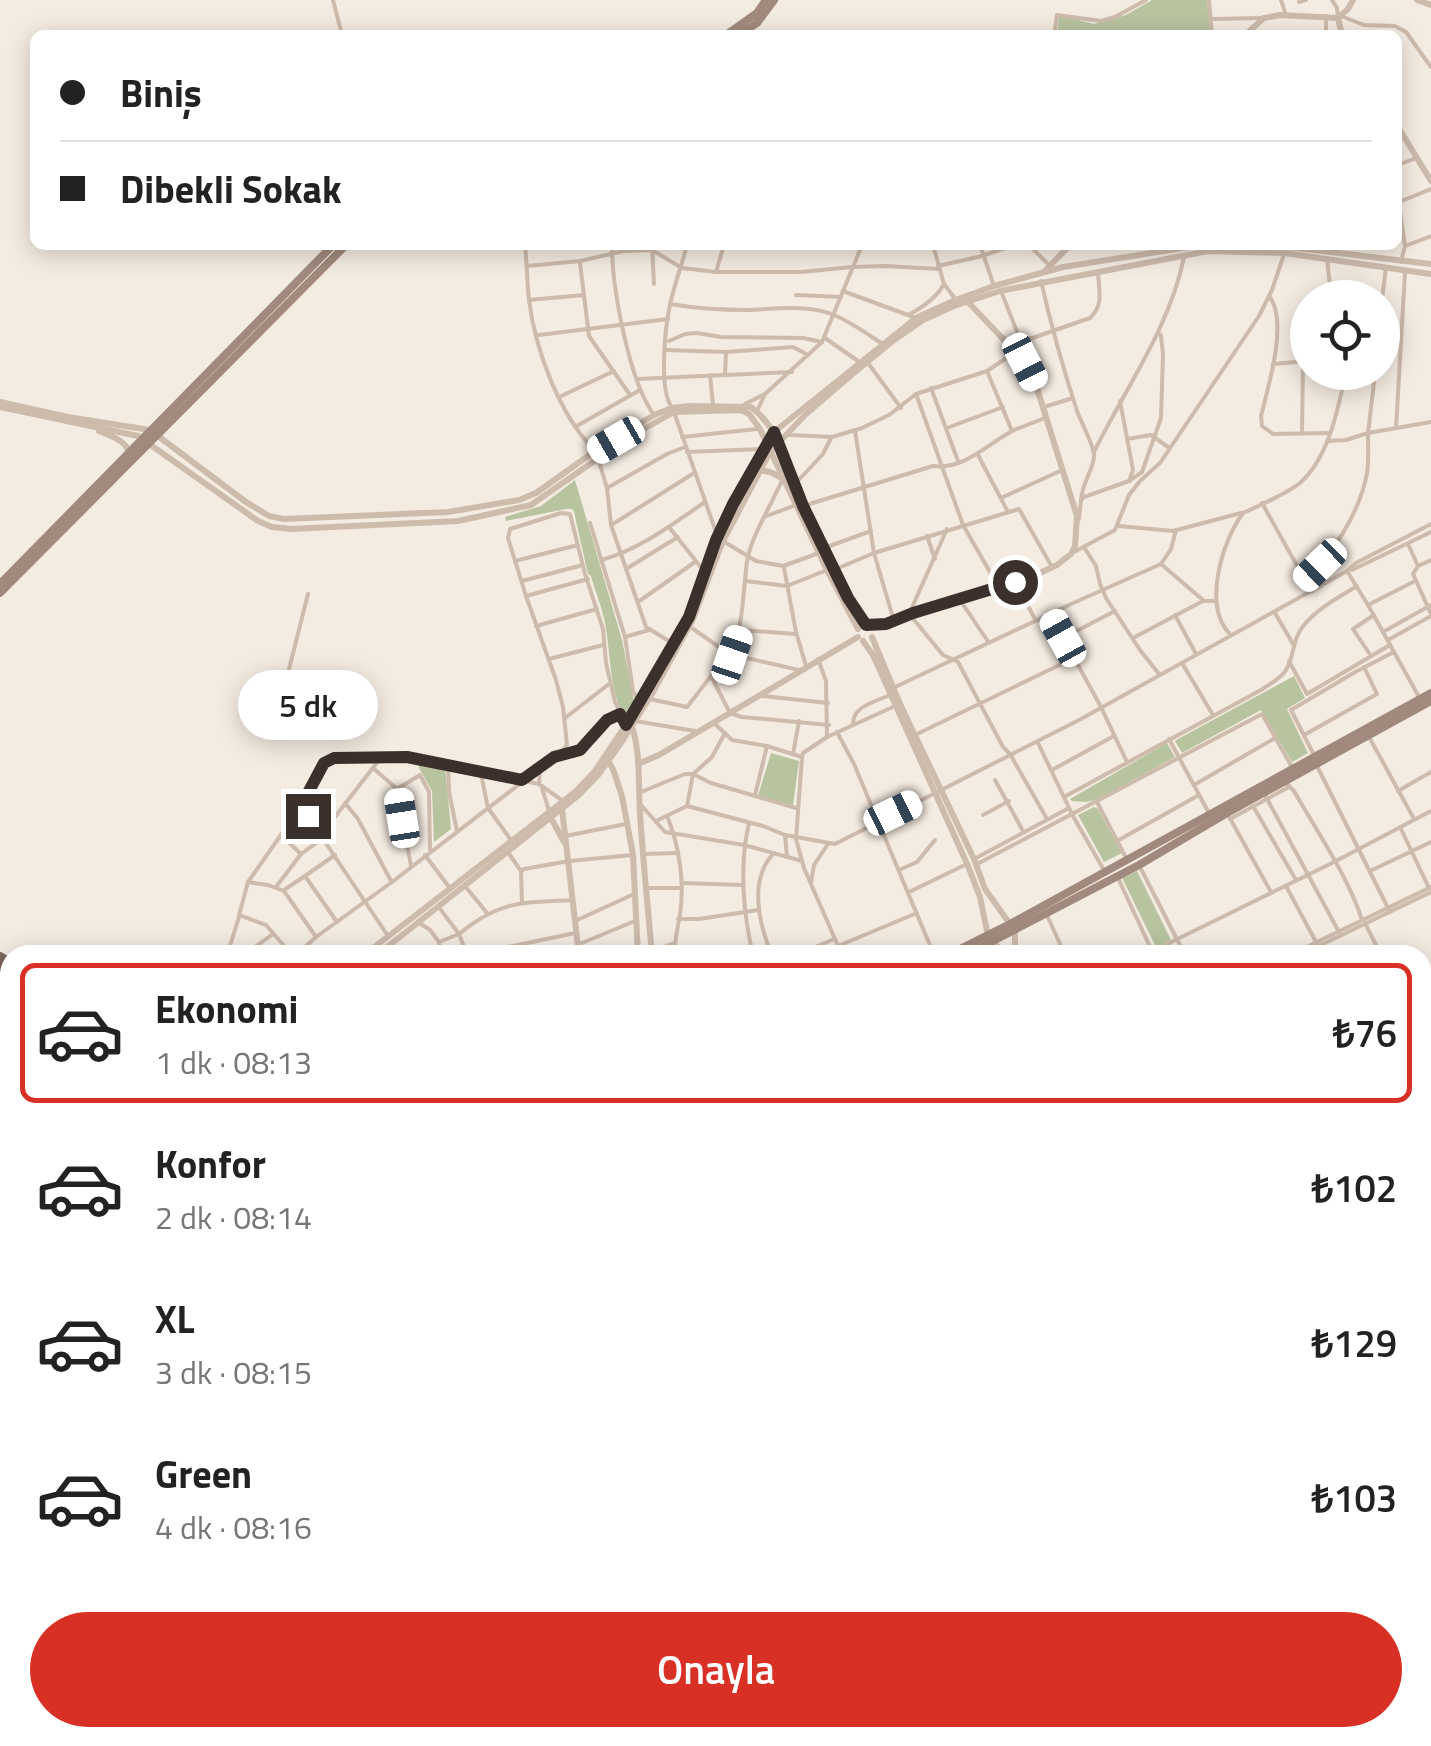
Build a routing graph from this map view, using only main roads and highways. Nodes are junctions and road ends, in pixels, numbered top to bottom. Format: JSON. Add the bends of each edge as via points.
{"nodes":[{"id":1,"x":766,"y":0,"type":"edge"},
{"id":2,"x":774,"y":0,"type":"edge"},
{"id":3,"x":733,"y":30,"type":"edge"},
{"id":4,"x":747,"y":30,"type":"edge"},
{"id":5,"x":329,"y":250,"type":"edge"},
{"id":6,"x":341,"y":250,"type":"edge"},
{"id":7,"x":153,"y":433,"type":"junction"},
{"id":8,"x":145,"y":441,"type":"junction"},
{"id":9,"x":0,"y":584,"type":"edge"},
{"id":10,"x":0,"y":593,"type":"edge"},
{"id":11,"x":1431,"y":697,"type":"edge"},
{"id":12,"x":1316,"y":760,"type":"junction"},
{"id":13,"x":1012,"y":928,"type":"junction"},
{"id":14,"x":990,"y":939,"type":"junction"},
{"id":15,"x":974,"y":945,"type":"edge"},
{"id":16,"x":982,"y":945,"type":"edge"}],
"edges":[{"from":1,"to":3,"type":"main road"},
{"from":2,"to":4,"type":"main road"},
{"from":5,"to":7,"type":"main road"},
{"from":6,"to":7,"type":"main road"},
{"from":7,"to":8,"type":"main road"},
{"from":8,"to":9,"type":"main road"},
{"from":8,"to":10,"type":"main road"},
{"from":11,"to":12,"type":"main road"},
{"from":11,"to":12,"type":"main road"},
{"from":12,"to":13,"type":"main road"},
{"from":12,"to":13,"type":"main road","via":[[1265,796]]},
{"from":13,"to":14,"type":"main road"},
{"from":14,"to":15,"type":"main road"},
{"from":14,"to":16,"type":"main road"}]}
